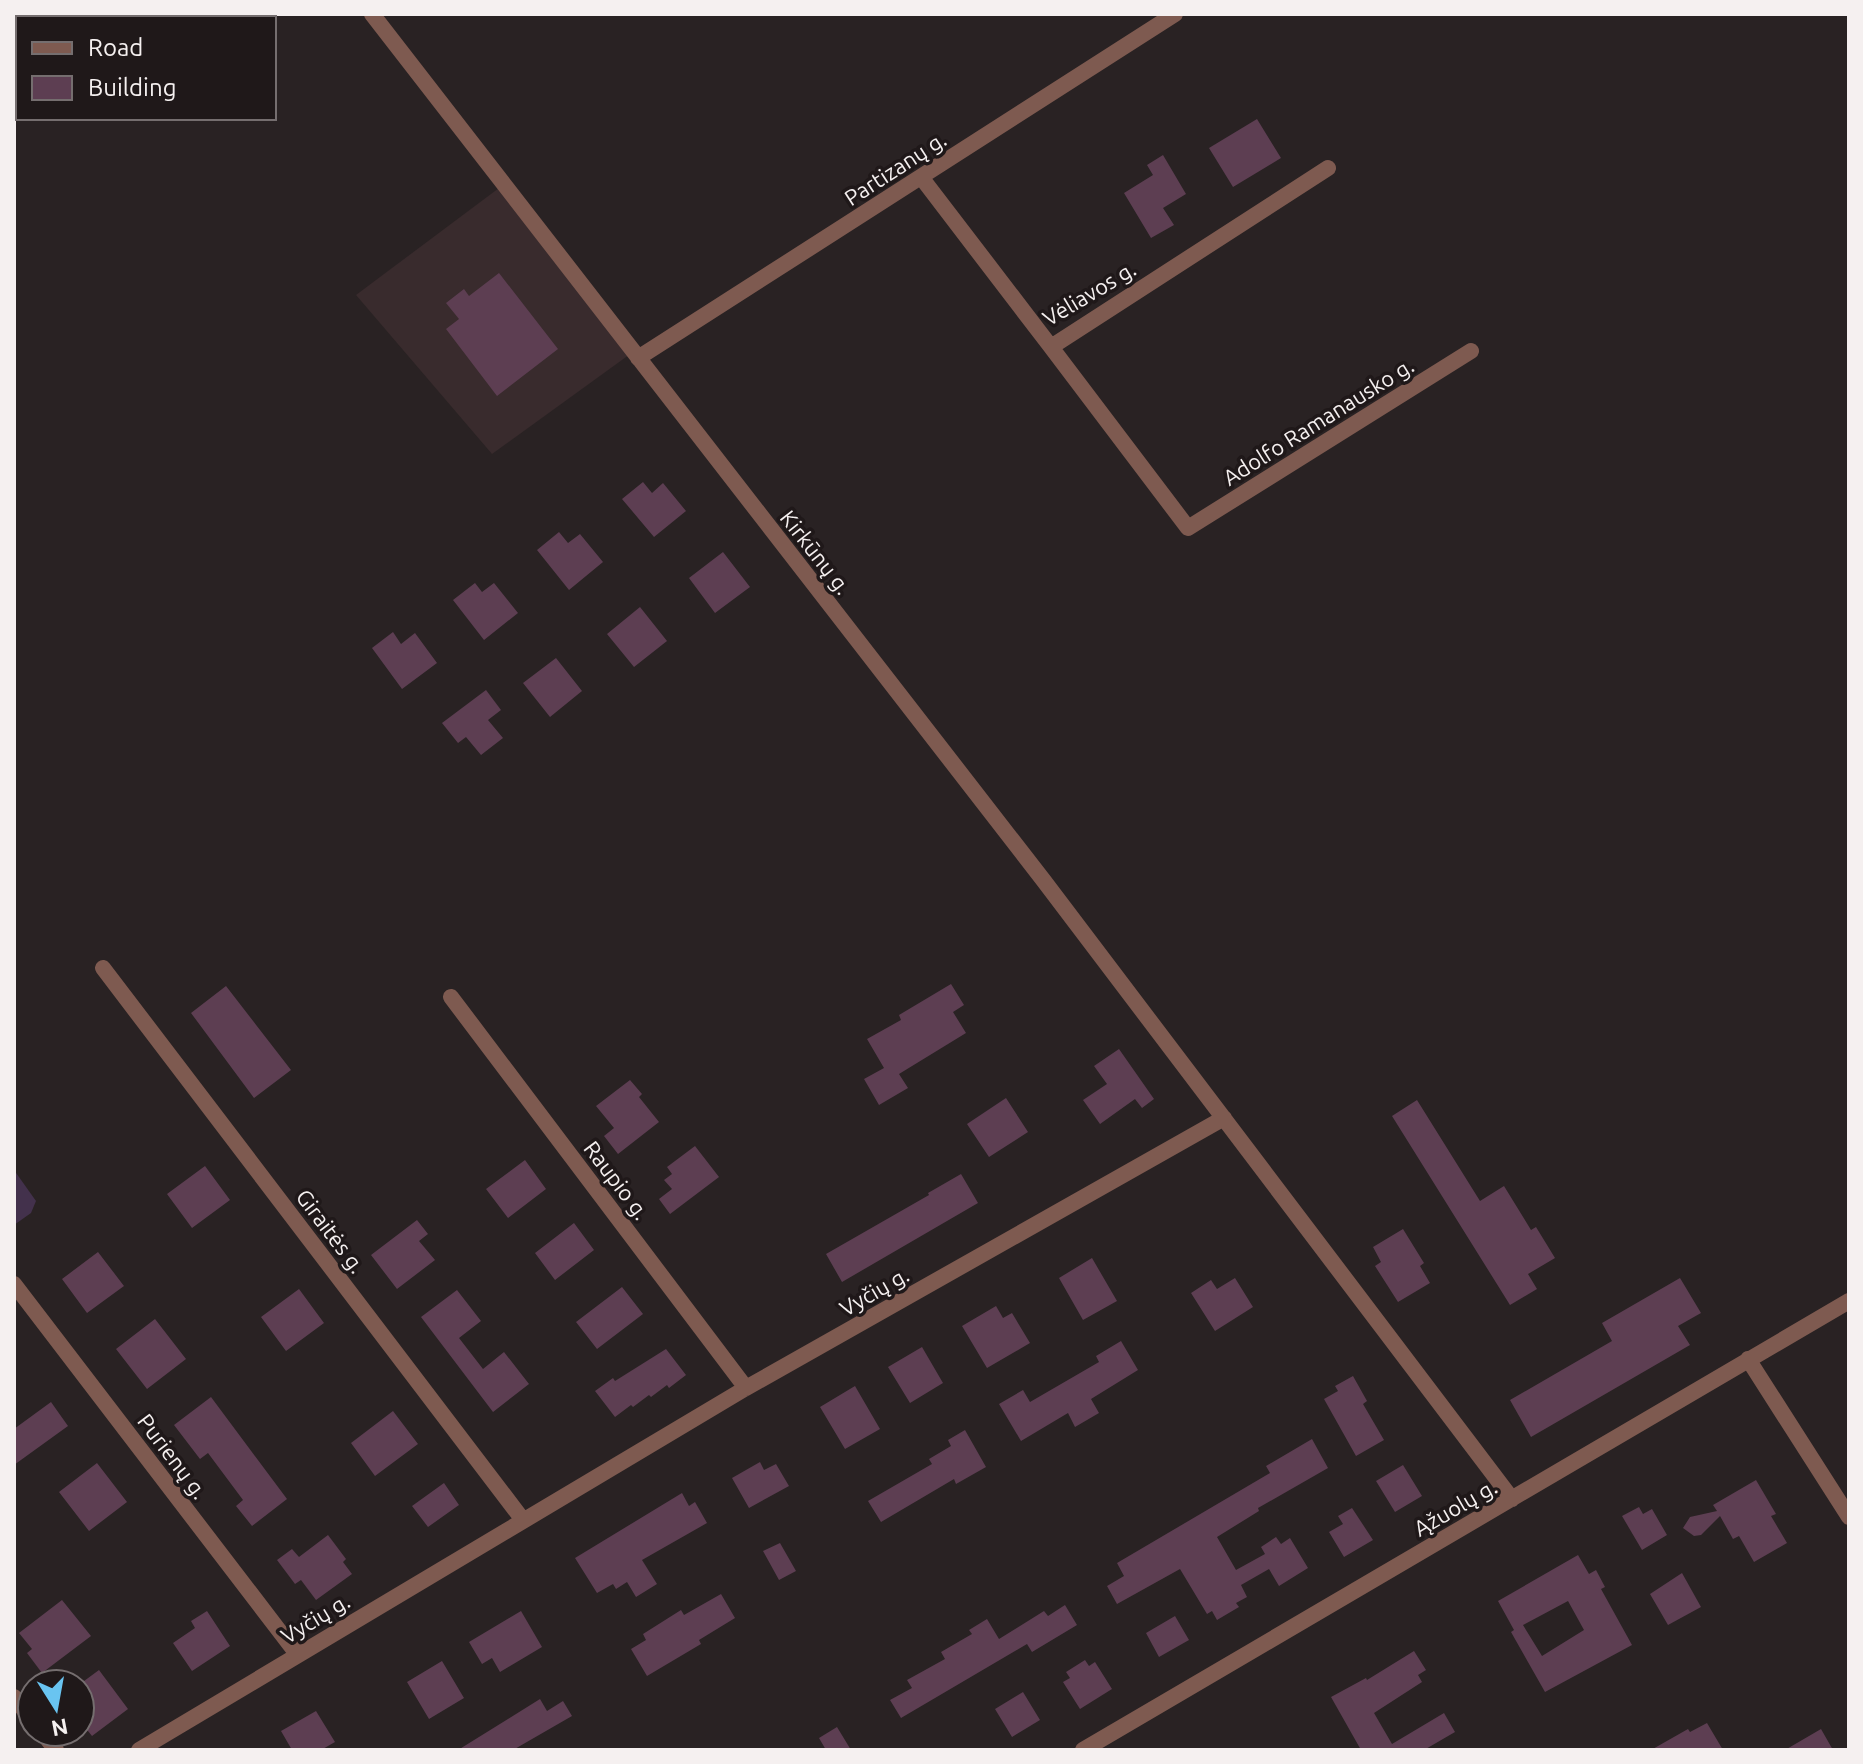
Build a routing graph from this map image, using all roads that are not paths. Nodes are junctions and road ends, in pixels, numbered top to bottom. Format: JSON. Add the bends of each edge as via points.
{"nodes":[{"id":1,"x":372,"y":14,"type":"edge"},
{"id":2,"x":1175,"y":14,"type":"edge"},
{"id":3,"x":1328,"y":168,"type":"dead end"},
{"id":4,"x":921,"y":177,"type":"junction"},
{"id":5,"x":1051,"y":347,"type":"junction"},
{"id":6,"x":1471,"y":351,"type":"dead end"},
{"id":7,"x":638,"y":358,"type":"junction"},
{"id":8,"x":103,"y":968,"type":"dead end"},
{"id":9,"x":451,"y":997,"type":"dead end"},
{"id":10,"x":1224,"y":1118,"type":"junction"},
{"id":11,"x":14,"y":1284,"type":"edge"},
{"id":12,"x":1849,"y":1301,"type":"edge"},
{"id":13,"x":1748,"y":1359,"type":"junction"},
{"id":14,"x":746,"y":1388,"type":"junction"},
{"id":15,"x":1512,"y":1499,"type":"junction"},
{"id":16,"x":1849,"y":1517,"type":"edge"},
{"id":17,"x":523,"y":1520,"type":"junction"},
{"id":18,"x":297,"y":1654,"type":"junction"},
{"id":19,"x":139,"y":1750,"type":"edge"},
{"id":20,"x":1083,"y":1750,"type":"edge"}],
"edges":[{"from":1,"to":7,"type":"street","name":"Kirkūnų g."},
{"from":2,"to":4,"type":"street","name":"Partizanų g."},
{"from":3,"to":5,"type":"street","name":"Vėliavos g."},
{"from":4,"to":5,"type":"street","name":"Vėliavos g."},
{"from":4,"to":7,"type":"street","name":"Partizanų g."},
{"from":5,"to":6,"type":"street","name":"Adolfo Ramanausko g.","via":[[1188,528]]},
{"from":7,"to":10,"type":"street","name":"Kirkūnų g."},
{"from":8,"to":17,"type":"street","name":"Giraitės g."},
{"from":9,"to":14,"type":"street","name":"Raupio g."},
{"from":10,"to":14,"type":"street","name":"Vyčių g."},
{"from":10,"to":15,"type":"street"},
{"from":11,"to":18,"type":"street","name":"Purienų g."},
{"from":12,"to":13,"type":"street","name":"Ąžuolų g."},
{"from":13,"to":15,"type":"street","name":"Ąžuolų g."},
{"from":13,"to":16,"type":"street"},
{"from":14,"to":17,"type":"street","name":"Vyčių g."},
{"from":15,"to":20,"type":"street","name":"Ąžuolų g."},
{"from":17,"to":18,"type":"street","name":"Vyčių g."},
{"from":18,"to":19,"type":"street","name":"Vyčių g."}]}
